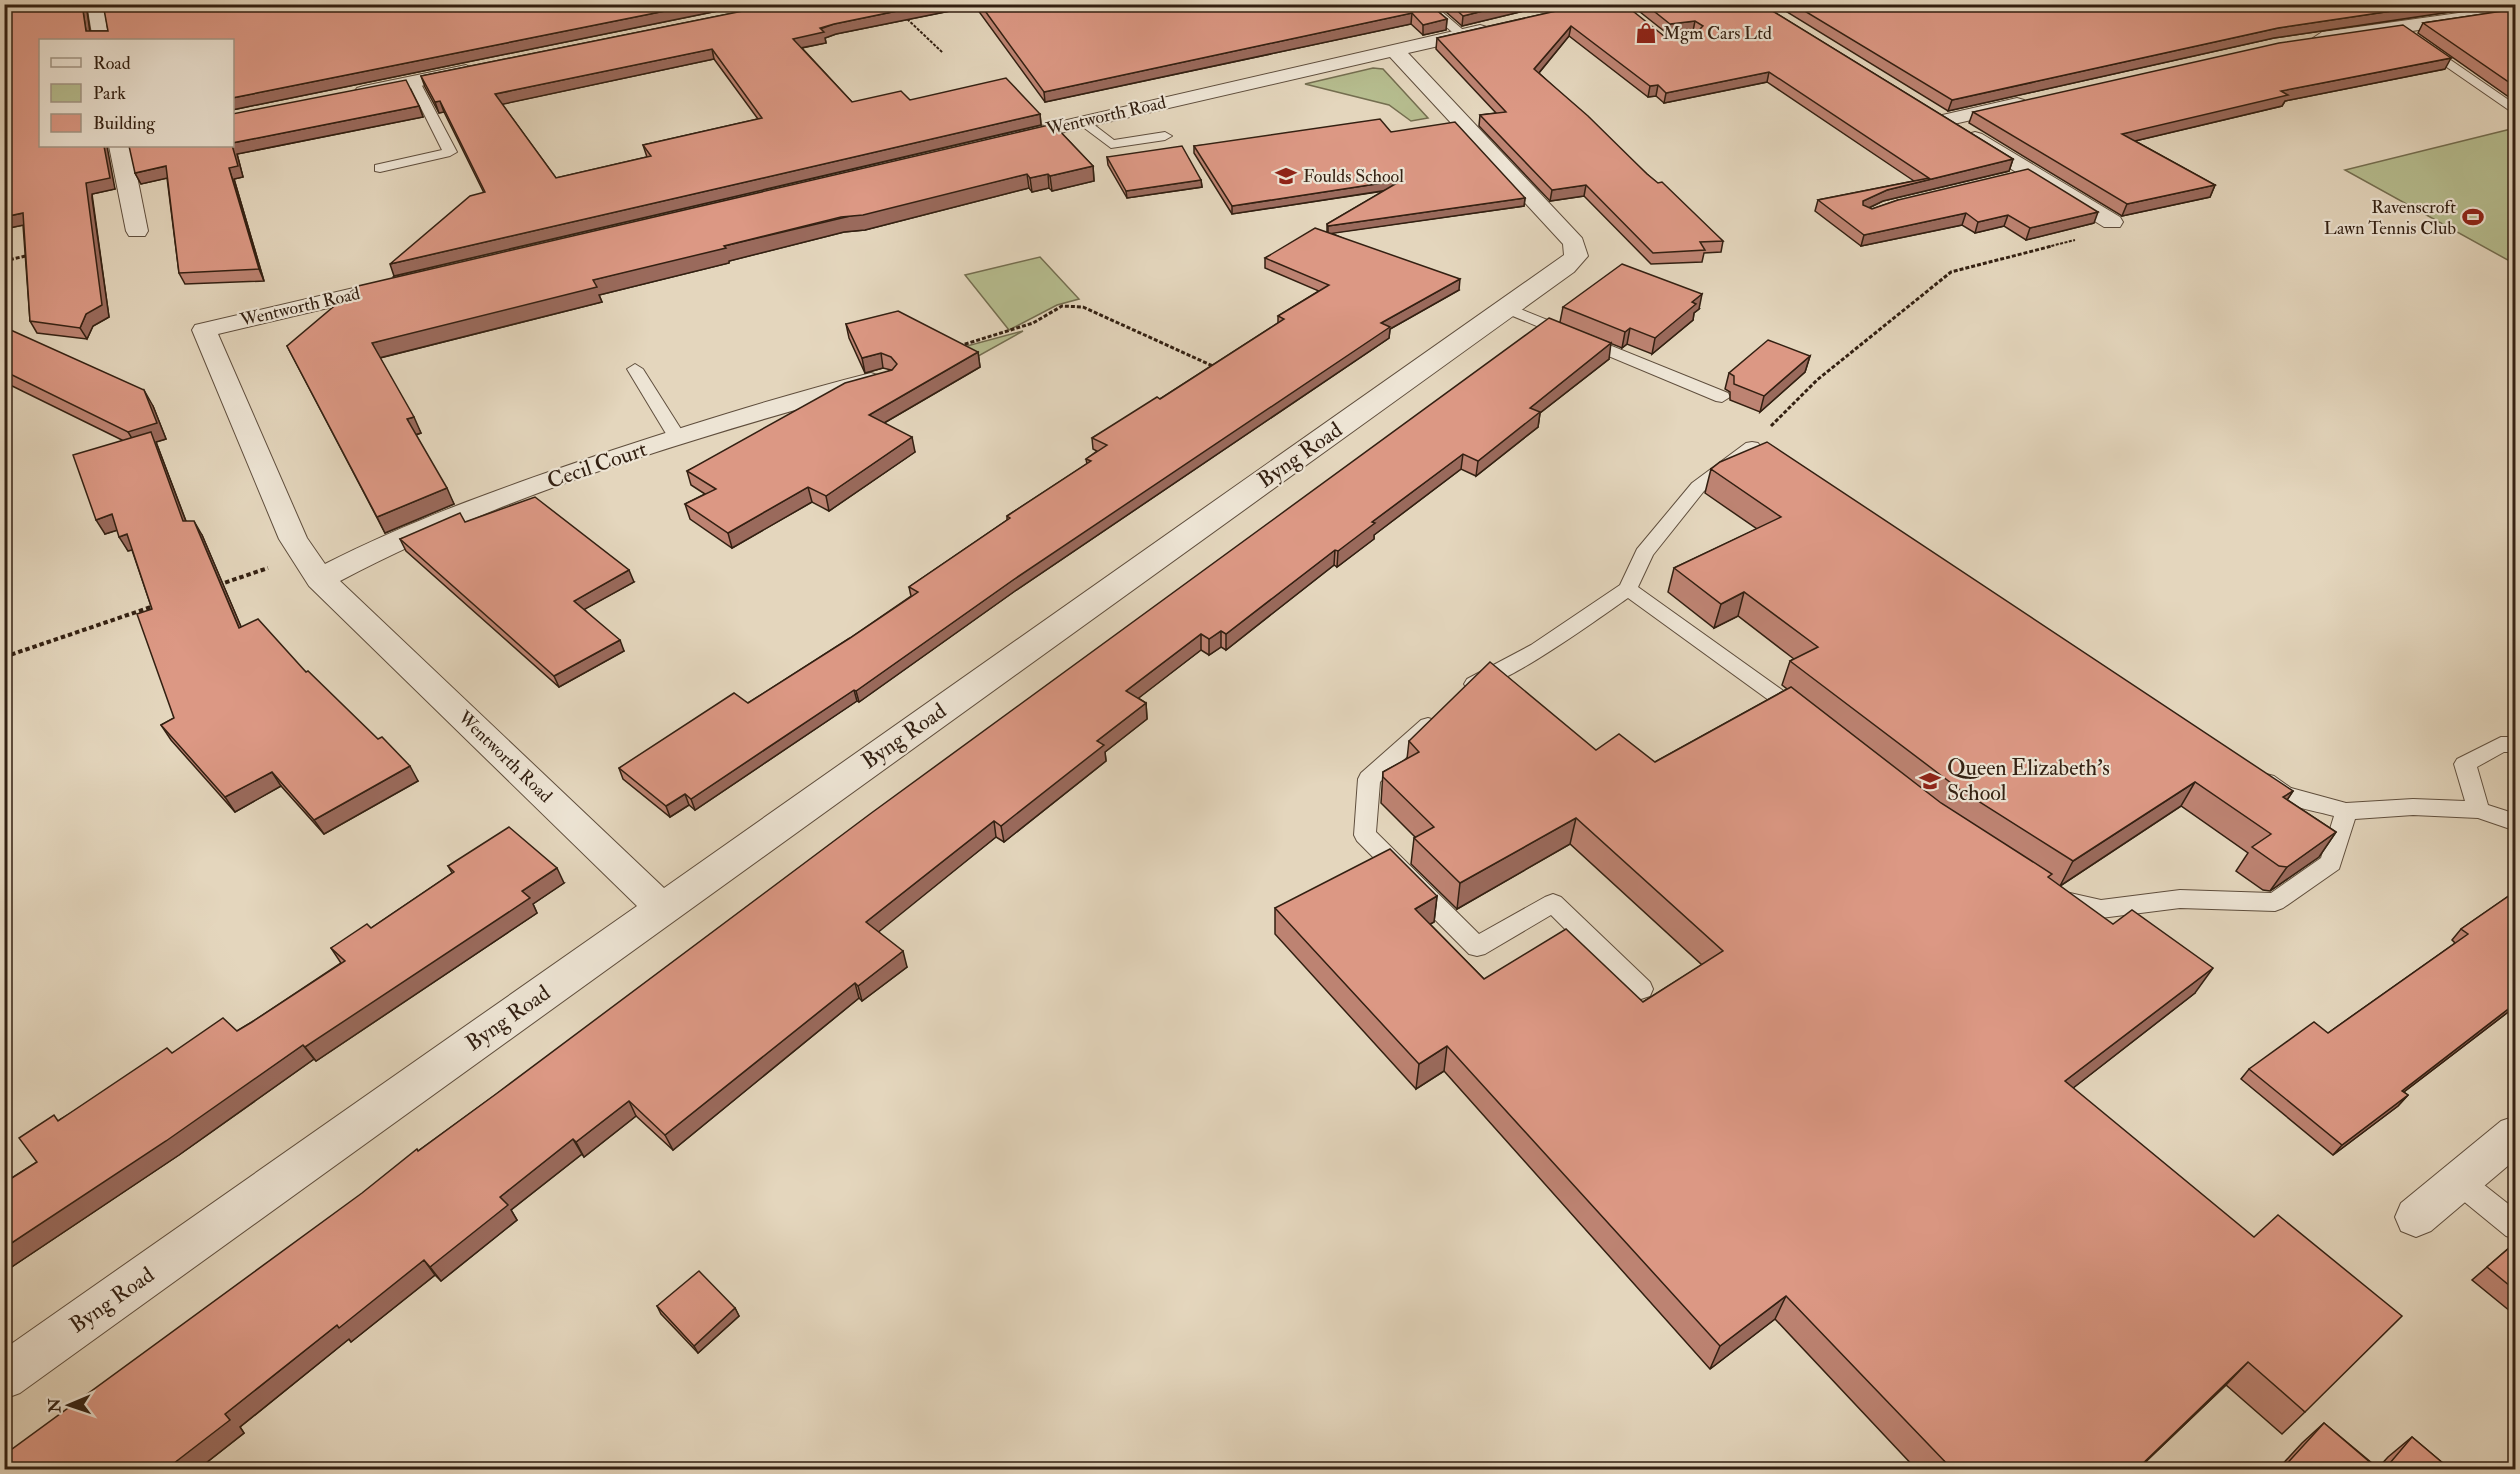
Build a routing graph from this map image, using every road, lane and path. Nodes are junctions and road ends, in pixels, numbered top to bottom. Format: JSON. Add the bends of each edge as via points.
{"nodes":[{"id":1,"x":96,"y":4,"type":"edge"},
{"id":2,"x":1425,"y":4,"type":"edge"},
{"id":3,"x":2516,"y":10,"type":"edge"},
{"id":4,"x":900,"y":13,"type":"edge"},
{"id":5,"x":2396,"y":26,"type":"junction"},
{"id":6,"x":1497,"y":27,"type":"edge"},
{"id":7,"x":1463,"y":35,"type":"junction"},
{"id":8,"x":102,"y":39,"type":"edge"},
{"id":9,"x":2308,"y":40,"type":"edge"},
{"id":10,"x":1394,"y":50,"type":"junction"},
{"id":11,"x":943,"y":53,"type":"dead end"},
{"id":12,"x":482,"y":68,"type":"edge"},
{"id":13,"x":414,"y":82,"type":"junction"},
{"id":14,"x":346,"y":95,"type":"edge"},
{"id":15,"x":2038,"y":99,"type":"edge"},
{"id":16,"x":1925,"y":107,"type":"edge"},
{"id":17,"x":2516,"y":111,"type":"edge"},
{"id":18,"x":1945,"y":120,"type":"junction"},
{"id":19,"x":1084,"y":121,"type":"junction"},
{"id":20,"x":1166,"y":136,"type":"dead end"},
{"id":21,"x":988,"y":144,"type":"edge"},
{"id":22,"x":120,"y":147,"type":"edge"},
{"id":23,"x":380,"y":168,"type":"dead end"},
{"id":24,"x":2029,"y":172,"type":"junction"},
{"id":25,"x":2008,"y":177,"type":"edge"},
{"id":26,"x":2112,"y":222,"type":"dead end"},
{"id":27,"x":137,"y":231,"type":"dead end"},
{"id":28,"x":2085,"y":237,"type":"dead end"},
{"id":29,"x":38,"y":253,"type":"edge"},
{"id":30,"x":4,"y":261,"type":"edge"},
{"id":31,"x":412,"y":281,"type":"edge"},
{"id":32,"x":1508,"y":309,"type":"junction"},
{"id":33,"x":957,"y":347,"type":"edge"},
{"id":34,"x":634,"y":369,"type":"dead end"},
{"id":35,"x":1218,"y":369,"type":"edge"},
{"id":36,"x":884,"y":378,"type":"edge"},
{"id":37,"x":1722,"y":396,"type":"dead end"},
{"id":38,"x":678,"y":437,"type":"junction"},
{"id":39,"x":1760,"y":447,"type":"joint"},
{"id":40,"x":312,"y":567,"type":"junction"},
{"id":41,"x":216,"y":585,"type":"edge"},
{"id":42,"x":1629,"y":589,"type":"junction"},
{"id":43,"x":160,"y":604,"type":"edge"},
{"id":44,"x":4,"y":657,"type":"edge"},
{"id":45,"x":1461,"y":695,"type":"edge"},
{"id":46,"x":1444,"y":711,"type":"edge"},
{"id":47,"x":1812,"y":722,"type":"edge"},
{"id":48,"x":2516,"y":745,"type":"edge"},
{"id":49,"x":2254,"y":775,"type":"edge"},
{"id":50,"x":2479,"y":810,"type":"junction"},
{"id":51,"x":2346,"y":811,"type":"junction"},
{"id":52,"x":2516,"y":823,"type":"edge"},
{"id":53,"x":2044,"y":889,"type":"edge"},
{"id":54,"x":662,"y":908,"type":"junction"},
{"id":55,"x":1641,"y":989,"type":"dead end"},
{"id":56,"x":2516,"y":1134,"type":"edge"},
{"id":57,"x":2460,"y":1182,"type":"junction"},
{"id":58,"x":2416,"y":1217,"type":"dead end"},
{"id":59,"x":2516,"y":1227,"type":"edge"},
{"id":60,"x":4,"y":1377,"type":"edge"}],
"edges":[{"from":1,"to":8,"type":"street"},
{"from":2,"to":7,"type":"lane"},
{"from":3,"to":5,"type":"street"},
{"from":4,"to":11,"type":"path"},
{"from":5,"to":9,"type":"street"},
{"from":5,"to":17,"type":"lane"},
{"from":6,"to":7,"type":"street","name":"Wentworth Road"},
{"from":7,"to":10,"type":"street","name":"Wentworth Road"},
{"from":10,"to":19,"type":"street","name":"Wentworth Road"},
{"from":10,"to":32,"type":"street","name":"Byng Road","via":[[1574,243],[1576,256],[1566,267]]},
{"from":12,"to":13,"type":"street"},
{"from":13,"to":14,"type":"street"},
{"from":13,"to":23,"type":"lane","via":[[450,152]]},
{"from":15,"to":18,"type":"street"},
{"from":16,"to":18,"type":"street"},
{"from":18,"to":24,"type":"street"},
{"from":19,"to":20,"type":"lane","via":[[1111,144]]},
{"from":19,"to":21,"type":"street","name":"Wentworth Road"},
{"from":22,"to":27,"type":"street"},
{"from":24,"to":25,"type":"lane"},
{"from":24,"to":26,"type":"street"},
{"from":28,"to":39,"type":"path","via":[[1951,272],[1817,380]]},
{"from":29,"to":30,"type":"path"},
{"from":31,"to":40,"type":"street","name":"Wentworth Road","via":[[204,330],[293,539]]},
{"from":32,"to":37,"type":"lane"},
{"from":32,"to":54,"type":"street","name":"Byng Road"},
{"from":33,"to":35,"type":"path","via":[[1008,333],[1062,306],[1083,306]]},
{"from":34,"to":38,"type":"lane"},
{"from":36,"to":38,"type":"street","name":"Cecil Court"},
{"from":38,"to":40,"type":"street","name":"Cecil Court","via":[[488,503],[362,556]]},
{"from":39,"to":42,"type":"lane","via":[[1698,487],[1644,553]]},
{"from":40,"to":41,"type":"path"},
{"from":40,"to":54,"type":"street","name":"Wentworth Road"},
{"from":42,"to":45,"type":"lane","via":[[1538,650],[1478,680]]},
{"from":42,"to":47,"type":"lane"},
{"from":43,"to":44,"type":"path"},
{"from":46,"to":55,"type":"lane","via":[[1369,779],[1365,835],[1477,947],[1553,903]]},
{"from":48,"to":50,"type":"lane","via":[[2500,744],[2465,764]]},
{"from":49,"to":51,"type":"lane","via":[[2284,794]]},
{"from":50,"to":51,"type":"lane","via":[[2413,807]]},
{"from":50,"to":52,"type":"lane"},
{"from":51,"to":53,"type":"lane","via":[[2331,863],[2275,902],[2180,899],[2101,909],[2063,902]]},
{"from":54,"to":60,"type":"street","name":"Byng Road"},
{"from":56,"to":57,"type":"street"},
{"from":57,"to":58,"type":"street"},
{"from":57,"to":59,"type":"lane"}]}
